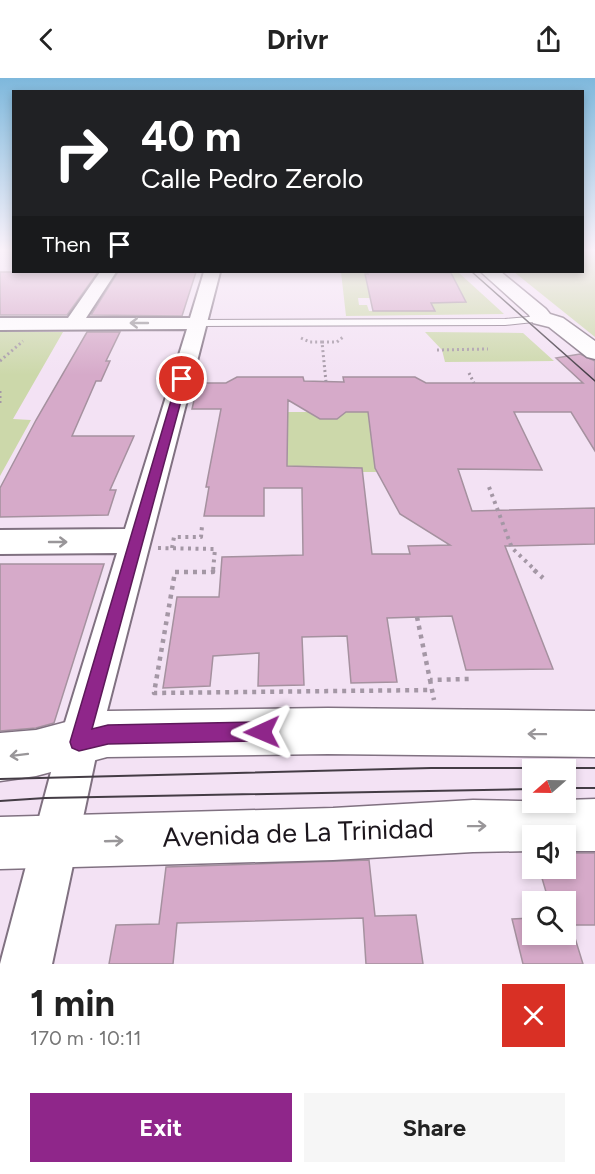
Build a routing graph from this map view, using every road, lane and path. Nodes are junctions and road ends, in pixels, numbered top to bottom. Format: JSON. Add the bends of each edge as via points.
{"nodes":[{"id":1,"x":94,"y":292,"type":"edge"},
{"id":2,"x":206,"y":292,"type":"edge"},
{"id":3,"x":514,"y":292,"type":"edge"},
{"id":4,"x":545,"y":318,"type":"junction"},
{"id":5,"x":198,"y":323,"type":"junction"},
{"id":6,"x":0,"y":324,"type":"edge"},
{"id":7,"x":73,"y":324,"type":"junction"},
{"id":8,"x":346,"y":334,"type":"dead end"},
{"id":9,"x":295,"y":336,"type":"dead end"},
{"id":10,"x":322,"y":342,"type":"junction"},
{"id":11,"x":488,"y":349,"type":"dead end"},
{"id":12,"x":437,"y":350,"type":"dead end"},
{"id":13,"x":595,"y":352,"type":"edge"},
{"id":14,"x":469,"y":373,"type":"dead end"},
{"id":15,"x":326,"y":382,"type":"dead end"},
{"id":16,"x":474,"y":383,"type":"dead end"},
{"id":17,"x":0,"y":392,"type":"edge"},
{"id":18,"x":0,"y":404,"type":"edge"},
{"id":19,"x":489,"y":487,"type":"dead end"},
{"id":20,"x":202,"y":526,"type":"dead end"},
{"id":21,"x":135,"y":541,"type":"junction"},
{"id":22,"x":0,"y":542,"type":"edge"},
{"id":23,"x":543,"y":578,"type":"dead end"},
{"id":24,"x":417,"y":617,"type":"dead end"},
{"id":25,"x":469,"y":679,"type":"dead end"},
{"id":26,"x":430,"y":680,"type":"junction"},
{"id":27,"x":432,"y":690,"type":"junction"},
{"id":28,"x":435,"y":708,"type":"dead end"},
{"id":29,"x":595,"y":734,"type":"edge"},
{"id":30,"x":0,"y":757,"type":"edge"},
{"id":31,"x":75,"y":760,"type":"junction"},
{"id":32,"x":595,"y":825,"type":"edge"},
{"id":33,"x":56,"y":842,"type":"junction"},
{"id":34,"x":0,"y":843,"type":"edge"},
{"id":35,"x":26,"y":964,"type":"edge"}],
"edges":[{"from":1,"to":7,"type":"street"},
{"from":2,"to":5,"type":"street"},
{"from":3,"to":4,"type":"main road"},
{"from":4,"to":5,"type":"lane","via":[[505,322]]},
{"from":4,"to":13,"type":"main road"},
{"from":5,"to":7,"type":"street","one_way":true},
{"from":5,"to":21,"type":"street"},
{"from":6,"to":7,"type":"street"},
{"from":8,"to":10,"type":"path","via":[[337,342]]},
{"from":9,"to":10,"type":"path"},
{"from":10,"to":15,"type":"path"},
{"from":11,"to":12,"type":"path"},
{"from":14,"to":16,"type":"path"},
{"from":17,"to":18,"type":"path"},
{"from":19,"to":23,"type":"path","via":[[512,548]]},
{"from":20,"to":27,"type":"path","via":[[201,537],[174,537],[172,548],[215,549],[213,572],[175,572],[154,693]]},
{"from":22,"to":21,"type":"street","one_way":true},
{"from":21,"to":31,"type":"street"},
{"from":24,"to":26,"type":"path"},
{"from":25,"to":26,"type":"path"},
{"from":26,"to":27,"type":"path"},
{"from":27,"to":28,"type":"path"},
{"from":29,"to":31,"type":"main road","one_way":true,"via":[[108,734]]},
{"from":31,"to":30,"type":"main road","one_way":true,"via":[[36,753]]},
{"from":31,"to":33,"type":"street"},
{"from":33,"to":32,"type":"main road","name":"Avenida de La Trinidad","one_way":true},
{"from":33,"to":34,"type":"main road","name":"Avenida de La Trinidad"},
{"from":33,"to":35,"type":"street"}]}
